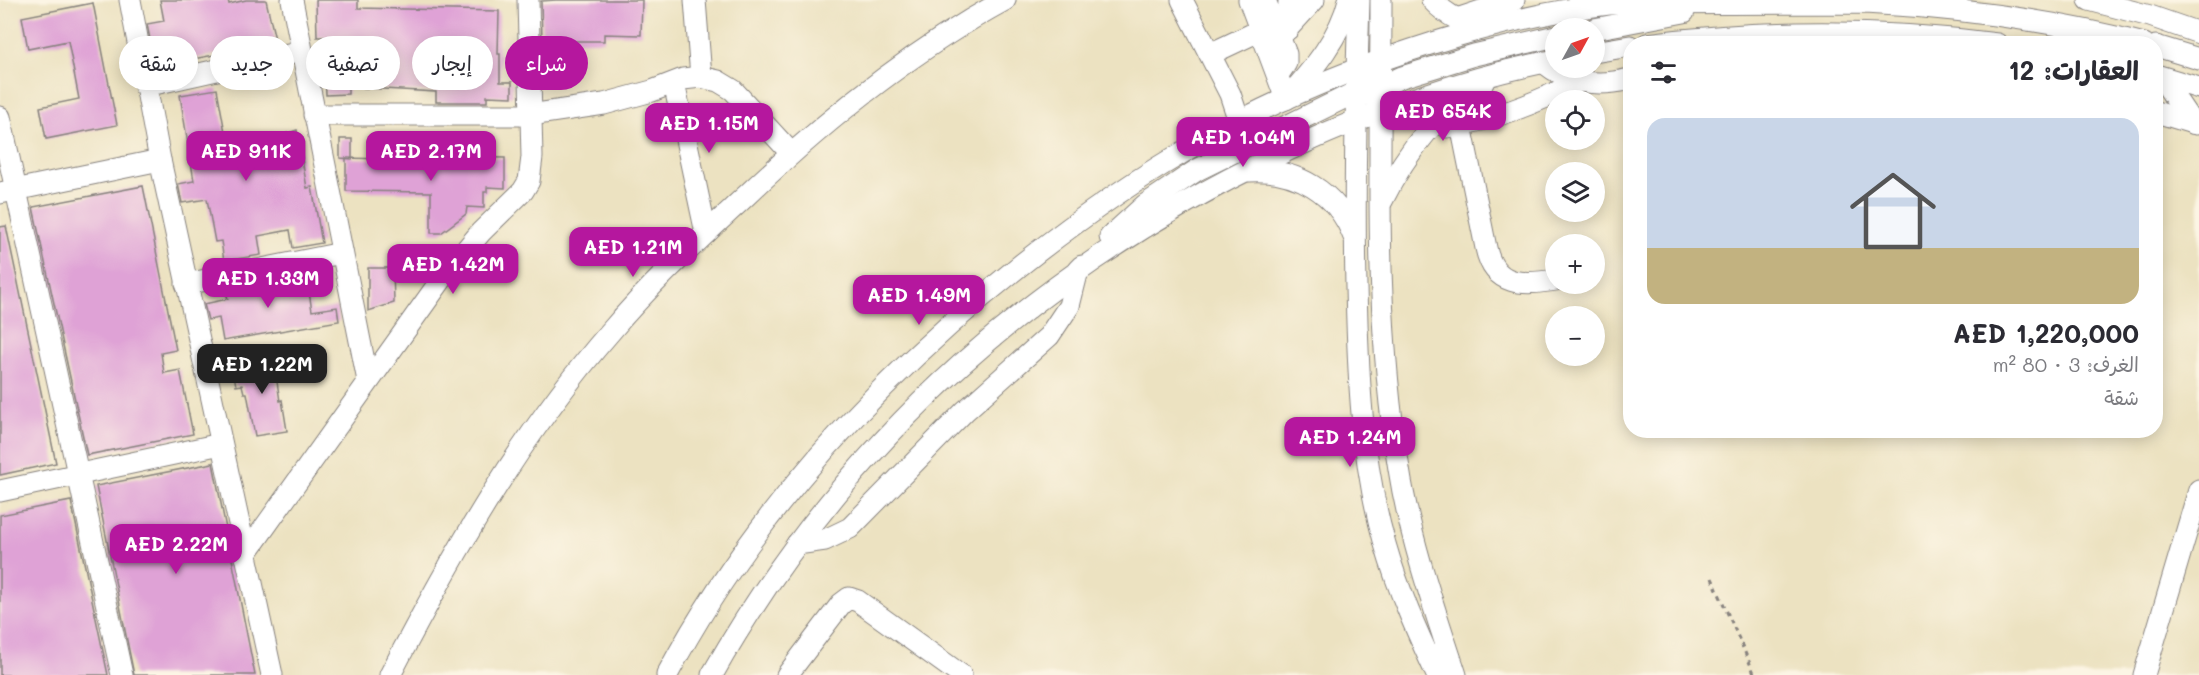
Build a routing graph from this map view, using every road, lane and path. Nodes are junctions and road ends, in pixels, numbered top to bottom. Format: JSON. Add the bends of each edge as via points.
{"nodes":[{"id":1,"x":130,"y":0,"type":"edge"},
{"id":2,"x":292,"y":0,"type":"edge"},
{"id":3,"x":528,"y":0,"type":"edge"},
{"id":4,"x":1005,"y":0,"type":"edge"},
{"id":5,"x":1182,"y":0,"type":"edge"},
{"id":6,"x":1190,"y":0,"type":"edge"},
{"id":7,"x":1289,"y":0,"type":"edge"},
{"id":8,"x":1314,"y":0,"type":"edge"},
{"id":9,"x":1349,"y":0,"type":"edge"},
{"id":10,"x":1359,"y":0,"type":"edge"},
{"id":11,"x":1381,"y":0,"type":"edge"},
{"id":12,"x":1431,"y":0,"type":"edge"},
{"id":13,"x":1514,"y":0,"type":"edge"},
{"id":14,"x":2089,"y":0,"type":"edge"},
{"id":15,"x":701,"y":3,"type":"edge"},
{"id":16,"x":1720,"y":3,"type":"junction"},
{"id":17,"x":1263,"y":15,"type":"edge"},
{"id":18,"x":1457,"y":19,"type":"junction"},
{"id":19,"x":2167,"y":21,"type":"junction"},
{"id":20,"x":1491,"y":25,"type":"junction"},
{"id":21,"x":1605,"y":26,"type":"edge"},
{"id":22,"x":1198,"y":33,"type":"junction"},
{"id":23,"x":2199,"y":33,"type":"edge"},
{"id":24,"x":136,"y":36,"type":"edge"},
{"id":25,"x":1728,"y":36,"type":"edge"},
{"id":26,"x":1877,"y":36,"type":"edge"},
{"id":27,"x":2108,"y":36,"type":"edge"},
{"id":28,"x":2158,"y":36,"type":"edge"},
{"id":29,"x":1545,"y":39,"type":"edge"},
{"id":30,"x":1623,"y":47,"type":"edge"},
{"id":31,"x":2163,"y":49,"type":"edge"},
{"id":32,"x":1605,"y":50,"type":"edge"},
{"id":33,"x":302,"y":51,"type":"junction"},
{"id":34,"x":1210,"y":54,"type":"junction"},
{"id":35,"x":2199,"y":59,"type":"edge"},
{"id":36,"x":1382,"y":60,"type":"junction"},
{"id":37,"x":1545,"y":62,"type":"edge"},
{"id":38,"x":1357,"y":69,"type":"junction"},
{"id":39,"x":1498,"y":73,"type":"junction"},
{"id":40,"x":198,"y":74,"type":"edge"},
{"id":41,"x":701,"y":77,"type":"junction"},
{"id":42,"x":2163,"y":77,"type":"edge"},
{"id":43,"x":1569,"y":78,"type":"edge"},
{"id":44,"x":1623,"y":80,"type":"edge"},
{"id":45,"x":674,"y":82,"type":"junction"},
{"id":46,"x":1578,"y":82,"type":"junction"},
{"id":47,"x":2163,"y":82,"type":"edge"},
{"id":48,"x":2199,"y":88,"type":"edge"},
{"id":49,"x":1381,"y":89,"type":"junction"},
{"id":50,"x":146,"y":90,"type":"edge"},
{"id":51,"x":1356,"y":92,"type":"junction"},
{"id":52,"x":1286,"y":99,"type":"junction"},
{"id":53,"x":1381,"y":111,"type":"junction"},
{"id":54,"x":2163,"y":114,"type":"edge"},
{"id":55,"x":314,"y":115,"type":"junction"},
{"id":56,"x":530,"y":115,"type":"junction"},
{"id":57,"x":0,"y":117,"type":"edge"},
{"id":58,"x":1355,"y":120,"type":"junction"},
{"id":59,"x":1239,"y":122,"type":"junction"},
{"id":60,"x":2196,"y":124,"type":"edge"},
{"id":61,"x":1461,"y":125,"type":"junction"},
{"id":62,"x":1429,"y":129,"type":"junction"},
{"id":63,"x":791,"y":153,"type":"junction"},
{"id":64,"x":160,"y":160,"type":"junction"},
{"id":65,"x":1237,"y":174,"type":"junction"},
{"id":66,"x":8,"y":191,"type":"edge"},
{"id":67,"x":1380,"y":204,"type":"junction"},
{"id":68,"x":706,"y":233,"type":"junction"},
{"id":69,"x":1355,"y":241,"type":"junction"},
{"id":70,"x":342,"y":253,"type":"junction"},
{"id":71,"x":1078,"y":270,"type":"junction"},
{"id":72,"x":1545,"y":281,"type":"edge"},
{"id":73,"x":186,"y":284,"type":"junction"},
{"id":74,"x":368,"y":381,"type":"junction"},
{"id":75,"x":221,"y":444,"type":"junction"},
{"id":76,"x":78,"y":474,"type":"junction"},
{"id":77,"x":2199,"y":490,"type":"edge"},
{"id":78,"x":0,"y":491,"type":"edge"},
{"id":79,"x":797,"y":544,"type":"junction"},
{"id":80,"x":245,"y":555,"type":"junction"},
{"id":81,"x":1712,"y":578,"type":"dead end"},
{"id":82,"x":122,"y":675,"type":"edge"},
{"id":83,"x":272,"y":675,"type":"edge"},
{"id":84,"x":390,"y":675,"type":"edge"},
{"id":85,"x":667,"y":675,"type":"edge"},
{"id":86,"x":712,"y":675,"type":"edge"},
{"id":87,"x":787,"y":675,"type":"edge"},
{"id":88,"x":961,"y":675,"type":"edge"},
{"id":89,"x":1437,"y":675,"type":"edge"},
{"id":90,"x":1456,"y":675,"type":"edge"},
{"id":91,"x":1755,"y":675,"type":"edge"},
{"id":92,"x":2144,"y":675,"type":"edge"}],
"edges":[{"from":1,"to":24,"type":"street"},
{"from":2,"to":33,"type":"street"},
{"from":3,"to":56,"type":"street"},
{"from":4,"to":63,"type":"street","via":[[905,63]]},
{"from":5,"to":22,"type":"street"},
{"from":6,"to":22,"type":"street","via":[[1200,21]]},
{"from":7,"to":17,"type":"street"},
{"from":8,"to":17,"type":"street"},
{"from":9,"to":52,"type":"street","via":[[1331,43]]},
{"from":10,"to":38,"type":"street"},
{"from":11,"to":36,"type":"street"},
{"from":12,"to":18,"type":"street"},
{"from":13,"to":18,"type":"street"},
{"from":14,"to":19,"type":"street"},
{"from":15,"to":41,"type":"street"},
{"from":16,"to":20,"type":"street","via":[[1609,4],[1569,8]]},
{"from":16,"to":21,"type":"street"},
{"from":16,"to":27,"type":"street","via":[[1865,3],[1951,9]]},
{"from":17,"to":34,"type":"street"},
{"from":17,"to":52,"type":"street","via":[[1287,58],[1278,75]]},
{"from":18,"to":20,"type":"street"},
{"from":19,"to":23,"type":"street"},
{"from":19,"to":28,"type":"street"},
{"from":20,"to":36,"type":"street"},
{"from":22,"to":34,"type":"street"},
{"from":25,"to":26,"type":"street","via":[[1851,32]]},
{"from":29,"to":49,"type":"street","via":[[1474,55],[1391,82]]},
{"from":30,"to":32,"type":"street"},
{"from":31,"to":35,"type":"street"},
{"from":33,"to":40,"type":"street"},
{"from":33,"to":55,"type":"street"},
{"from":34,"to":59,"type":"street"},
{"from":36,"to":38,"type":"street"},
{"from":36,"to":49,"type":"street"},
{"from":36,"to":51,"type":"street","via":[[1369,81]]},
{"from":37,"to":39,"type":"street"},
{"from":38,"to":51,"type":"street"},
{"from":38,"to":52,"type":"street"},
{"from":39,"to":53,"type":"street"},
{"from":39,"to":62,"type":"street","via":[[1461,98]]},
{"from":41,"to":45,"type":"street"},
{"from":41,"to":63,"type":"street","via":[[733,90]]},
{"from":42,"to":48,"type":"street"},
{"from":43,"to":46,"type":"street"},
{"from":44,"to":46,"type":"street"},
{"from":45,"to":56,"type":"street","via":[[604,104]]},
{"from":45,"to":68,"type":"street"},
{"from":46,"to":61,"type":"street","via":[[1521,108]]},
{"from":47,"to":60,"type":"street"},
{"from":49,"to":53,"type":"street"},
{"from":49,"to":58,"type":"street"},
{"from":50,"to":64,"type":"street"},
{"from":51,"to":58,"type":"street"},
{"from":51,"to":71,"type":"street","via":[[1179,182],[1121,225]]},
{"from":52,"to":59,"type":"street"},
{"from":53,"to":58,"type":"street"},
{"from":53,"to":67,"type":"street"},
{"from":54,"to":60,"type":"street"},
{"from":55,"to":56,"type":"street"},
{"from":55,"to":70,"type":"street"},
{"from":56,"to":74,"type":"street","via":[[532,169],[523,191],[450,268]]},
{"from":57,"to":66,"type":"street"},
{"from":58,"to":65,"type":"street"},
{"from":58,"to":69,"type":"street"},
{"from":59,"to":85,"type":"street","via":[[1168,161],[1099,206],[1001,281],[909,362],[828,445],[767,519],[718,589]]},
{"from":61,"to":62,"type":"street"},
{"from":61,"to":72,"type":"street","via":[[1491,263],[1516,282]]},
{"from":62,"to":67,"type":"street","via":[[1403,162]]},
{"from":63,"to":68,"type":"street"},
{"from":64,"to":66,"type":"street"},
{"from":64,"to":73,"type":"street"},
{"from":65,"to":69,"type":"street","via":[[1278,172],[1312,184],[1336,205]]},
{"from":65,"to":71,"type":"street","via":[[1166,213]]},
{"from":66,"to":76,"type":"street"},
{"from":67,"to":90,"type":"street","via":[[1383,315],[1399,471],[1418,552]]},
{"from":68,"to":84,"type":"street","via":[[612,329],[535,428],[477,518]]},
{"from":69,"to":89,"type":"street","via":[[1357,346],[1377,512],[1404,603]]},
{"from":70,"to":73,"type":"street"},
{"from":70,"to":74,"type":"street"},
{"from":71,"to":79,"type":"street","via":[[994,334],[934,387],[876,447]]},
{"from":71,"to":79,"type":"street","via":[[1069,306],[1049,336],[958,418],[850,528],[825,540]]},
{"from":73,"to":75,"type":"street"},
{"from":74,"to":80,"type":"street"},
{"from":75,"to":76,"type":"street"},
{"from":75,"to":80,"type":"street"},
{"from":76,"to":78,"type":"street"},
{"from":76,"to":82,"type":"street"},
{"from":77,"to":92,"type":"street"},
{"from":79,"to":86,"type":"street"},
{"from":80,"to":83,"type":"street"},
{"from":81,"to":91,"type":"path"},
{"from":87,"to":88,"type":"street","via":[[840,604],[849,598]]}]}
